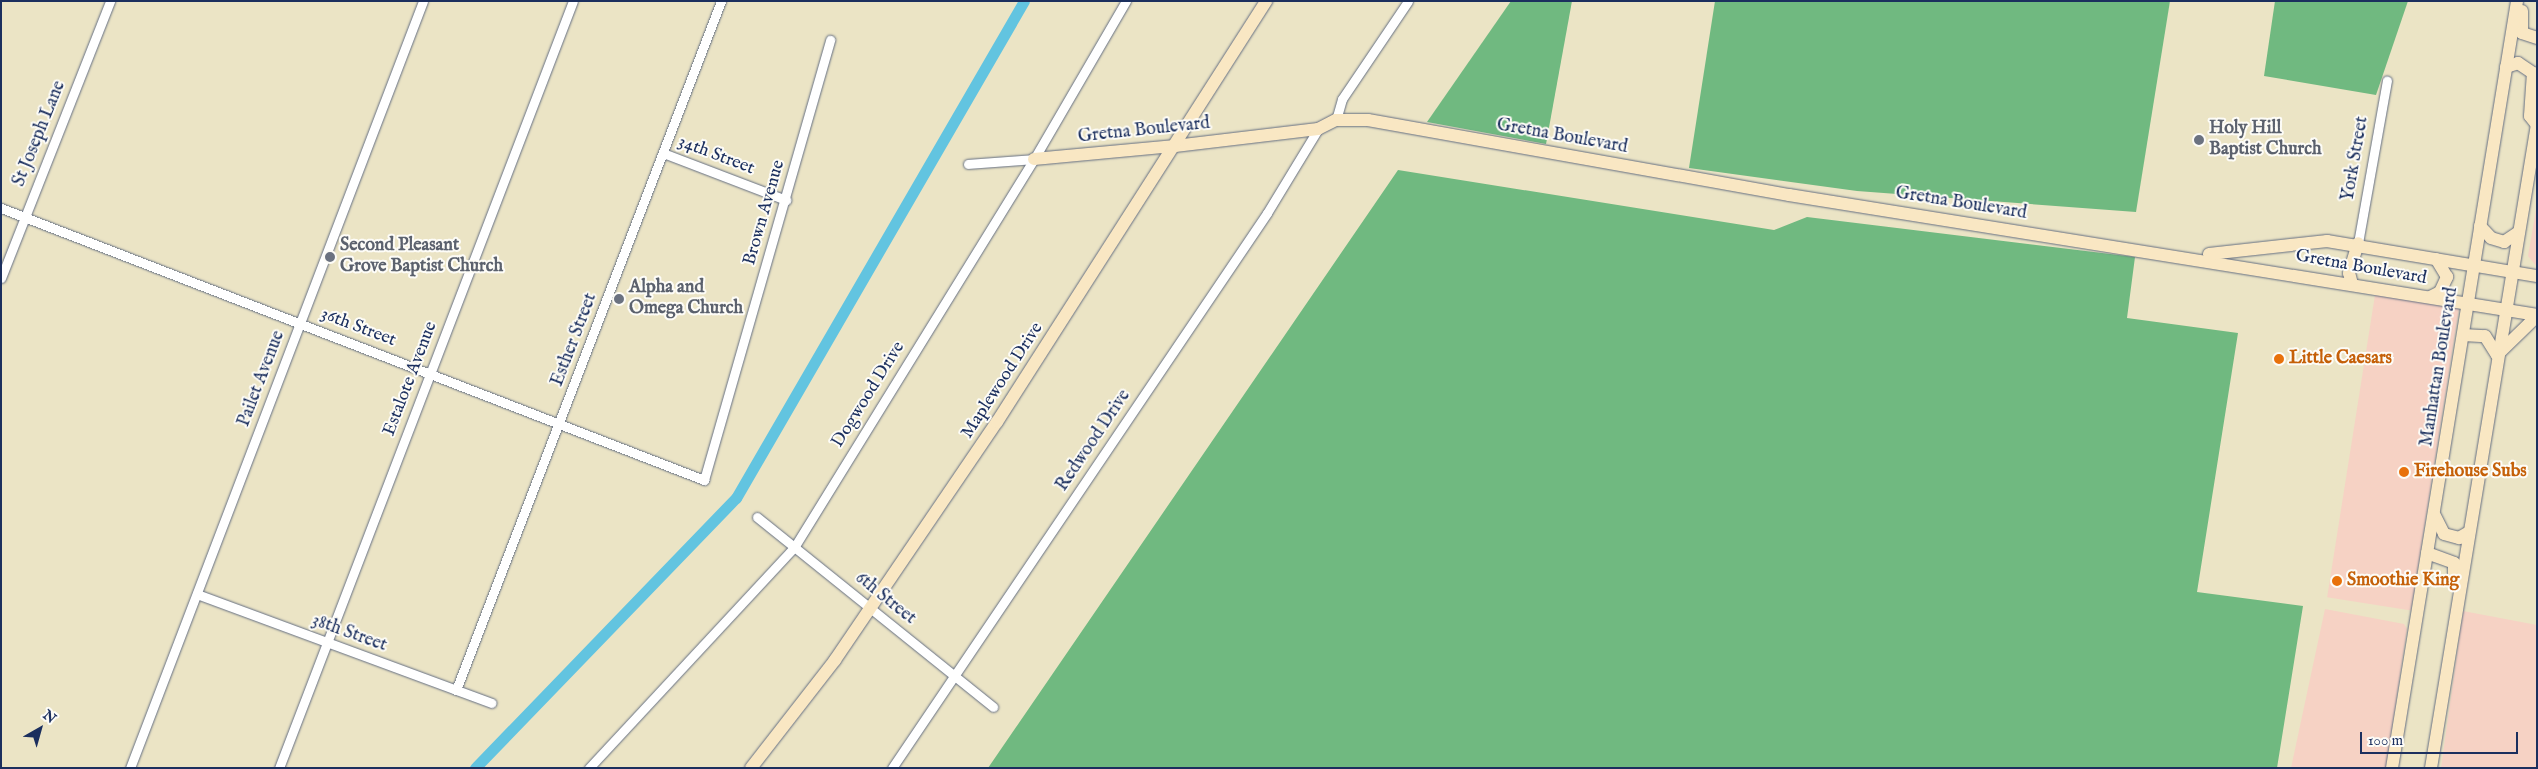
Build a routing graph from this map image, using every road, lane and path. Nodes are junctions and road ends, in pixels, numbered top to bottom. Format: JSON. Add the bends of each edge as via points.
{"nodes":[{"id":1,"x":110,"y":1,"type":"edge"},
{"id":2,"x":423,"y":1,"type":"edge"},
{"id":3,"x":573,"y":1,"type":"edge"},
{"id":4,"x":721,"y":1,"type":"edge"},
{"id":5,"x":1126,"y":1,"type":"edge"},
{"id":6,"x":1266,"y":1,"type":"edge"},
{"id":7,"x":1408,"y":1,"type":"edge"},
{"id":8,"x":2517,"y":1,"type":"edge"},
{"id":9,"x":2524,"y":1,"type":"edge"},
{"id":10,"x":2537,"y":38,"type":"edge"},
{"id":11,"x":830,"y":40,"type":"dead end"},
{"id":12,"x":2506,"y":67,"type":"junction"},
{"id":13,"x":2387,"y":81,"type":"dead end"},
{"id":14,"x":1336,"y":120,"type":"junction"},
{"id":15,"x":2537,"y":124,"type":"edge"},
{"id":16,"x":1318,"y":129,"type":"junction"},
{"id":17,"x":1175,"y":146,"type":"junction"},
{"id":18,"x":663,"y":153,"type":"junction"},
{"id":19,"x":1034,"y":159,"type":"junction"},
{"id":20,"x":968,"y":164,"type":"dead end"},
{"id":21,"x":786,"y":200,"type":"junction"},
{"id":22,"x":1,"y":208,"type":"edge"},
{"id":23,"x":25,"y":216,"type":"junction"},
{"id":24,"x":2480,"y":226,"type":"junction"},
{"id":25,"x":2519,"y":232,"type":"junction"},
{"id":26,"x":2358,"y":243,"type":"junction"},
{"id":27,"x":2149,"y":250,"type":"junction"},
{"id":28,"x":2436,"y":259,"type":"junction"},
{"id":29,"x":2474,"y":265,"type":"junction"},
{"id":30,"x":2512,"y":272,"type":"junction"},
{"id":31,"x":2537,"y":276,"type":"edge"},
{"id":32,"x":1,"y":278,"type":"edge"},
{"id":33,"x":2352,"y":284,"type":"junction"},
{"id":34,"x":2430,"y":297,"type":"junction"},
{"id":35,"x":2468,"y":305,"type":"junction"},
{"id":36,"x":2506,"y":310,"type":"junction"},
{"id":37,"x":2537,"y":316,"type":"edge"},
{"id":38,"x":300,"y":324,"type":"junction"},
{"id":39,"x":2463,"y":335,"type":"junction"},
{"id":40,"x":2497,"y":355,"type":"junction"},
{"id":41,"x":431,"y":373,"type":"junction"},
{"id":42,"x":560,"y":424,"type":"junction"},
{"id":43,"x":704,"y":480,"type":"joint"},
{"id":44,"x":2434,"y":514,"type":"junction"},
{"id":45,"x":757,"y":517,"type":"dead end"},
{"id":46,"x":2469,"y":532,"type":"junction"},
{"id":47,"x":794,"y":546,"type":"junction"},
{"id":48,"x":2428,"y":553,"type":"junction"},
{"id":49,"x":197,"y":594,"type":"junction"},
{"id":50,"x":870,"y":608,"type":"junction"},
{"id":51,"x":2455,"y":615,"type":"junction"},
{"id":52,"x":326,"y":643,"type":"junction"},
{"id":53,"x":956,"y":677,"type":"junction"},
{"id":54,"x":456,"y":690,"type":"junction"},
{"id":55,"x":491,"y":703,"type":"dead end"},
{"id":56,"x":993,"y":707,"type":"dead end"},
{"id":57,"x":130,"y":768,"type":"edge"},
{"id":58,"x":279,"y":768,"type":"edge"},
{"id":59,"x":590,"y":768,"type":"edge"},
{"id":60,"x":751,"y":768,"type":"edge"},
{"id":61,"x":892,"y":768,"type":"edge"},
{"id":62,"x":2392,"y":768,"type":"edge"},
{"id":63,"x":2431,"y":768,"type":"edge"}],
"edges":[{"from":1,"to":23,"type":"street","name":"St Joseph Lane"},
{"from":2,"to":38,"type":"street","name":"Pailet Avenue"},
{"from":3,"to":41,"type":"street","name":"Estalote Avenue"},
{"from":4,"to":18,"type":"street","name":"Esther Street"},
{"from":5,"to":19,"type":"street","name":"Dogwood Drive"},
{"from":6,"to":17,"type":"street","name":"Maplewood Drive"},
{"from":7,"to":14,"type":"street","via":[[1342,99]]},
{"from":8,"to":12,"type":"street","name":"Manhattan Boulevard"},
{"from":9,"to":10,"type":"street","via":[[2522,33]]},
{"from":11,"to":21,"type":"street","name":"Brown Avenue"},
{"from":12,"to":15,"type":"street","via":[[2518,63],[2533,73],[2530,116]]},
{"from":12,"to":24,"type":"street","name":"Manhattan Boulevard"},
{"from":13,"to":26,"type":"street","name":"York Street"},
{"from":14,"to":16,"type":"street","name":"Gretna Boulevard"},
{"from":14,"to":27,"type":"street","name":"Gretna Boulevard","via":[[1368,120],[1789,196]]},
{"from":15,"to":25,"type":"street"},
{"from":16,"to":17,"type":"street","name":"Gretna Boulevard"},
{"from":16,"to":53,"type":"street","name":"Redwood Drive","via":[[1267,213]]},
{"from":17,"to":19,"type":"street","name":"Gretna Boulevard"},
{"from":17,"to":50,"type":"street","name":"Maplewood Drive","via":[[998,422]]},
{"from":18,"to":21,"type":"street","name":"34th Street"},
{"from":18,"to":42,"type":"street","name":"Esther Street"},
{"from":19,"to":20,"type":"street","name":"Gretna Boulevard"},
{"from":19,"to":47,"type":"street","name":"Dogwood Drive"},
{"from":21,"to":43,"type":"street","name":"Brown Avenue"},
{"from":22,"to":23,"type":"street","name":"36th Street"},
{"from":23,"to":32,"type":"street","name":"St Joseph Lane"},
{"from":23,"to":38,"type":"street","name":"36th Street"},
{"from":24,"to":25,"type":"street","via":[[2491,238],[2504,242]]},
{"from":24,"to":29,"type":"street","name":"Manhattan Boulevard"},
{"from":25,"to":30,"type":"street"},
{"from":26,"to":27,"type":"street","name":"Gretna Boulevard","via":[[2300,242],[2230,254]]},
{"from":26,"to":28,"type":"street","name":"Gretna Boulevard"},
{"from":26,"to":33,"type":"street","via":[[2349,273]]},
{"from":27,"to":33,"type":"street","name":"Gretna Boulevard"},
{"from":28,"to":29,"type":"street","name":"Gretna Boulevard"},
{"from":28,"to":34,"type":"street","via":[[2447,277],[2440,292]]},
{"from":29,"to":30,"type":"street","name":"Gretna Boulevard"},
{"from":29,"to":35,"type":"street","name":"Manhattan Boulevard"},
{"from":30,"to":31,"type":"street","name":"Gretna Boulevard"},
{"from":30,"to":36,"type":"street"},
{"from":33,"to":34,"type":"street","name":"Gretna Boulevard"},
{"from":34,"to":35,"type":"street","name":"Gretna Boulevard"},
{"from":35,"to":36,"type":"street","name":"Gretna Boulevard"},
{"from":35,"to":39,"type":"street","name":"Manhattan Boulevard"},
{"from":36,"to":37,"type":"street","name":"Gretna Boulevard"},
{"from":36,"to":40,"type":"street"},
{"from":37,"to":40,"type":"street"},
{"from":38,"to":41,"type":"street","name":"36th Street"},
{"from":38,"to":49,"type":"street","name":"Pailet Avenue"},
{"from":39,"to":40,"type":"street","via":[[2485,336]]},
{"from":39,"to":44,"type":"street","name":"Manhattan Boulevard"},
{"from":40,"to":46,"type":"street"},
{"from":41,"to":42,"type":"street","name":"36th Street"},
{"from":41,"to":52,"type":"street","name":"Estalote Avenue"},
{"from":42,"to":43,"type":"street","name":"36th Street"},
{"from":42,"to":54,"type":"street","name":"Esther Street"},
{"from":44,"to":46,"type":"street","via":[[2444,534],[2459,538]]},
{"from":44,"to":48,"type":"street","name":"Manhattan Boulevard"},
{"from":45,"to":47,"type":"street","name":"6th Street"},
{"from":46,"to":51,"type":"street"},
{"from":47,"to":50,"type":"street","name":"6th Street"},
{"from":47,"to":59,"type":"street","name":"Dogwood Drive"},
{"from":48,"to":51,"type":"street","via":[[2454,563],[2449,607]]},
{"from":48,"to":62,"type":"street","name":"Manhattan Boulevard"},
{"from":49,"to":52,"type":"street","name":"38th Street"},
{"from":49,"to":57,"type":"street","name":"Pailet Avenue"},
{"from":50,"to":53,"type":"street","name":"6th Street"},
{"from":50,"to":60,"type":"street","name":"Maplewood Drive"},
{"from":51,"to":63,"type":"street"},
{"from":52,"to":54,"type":"street","name":"38th Street"},
{"from":52,"to":58,"type":"street","name":"Estalote Avenue"},
{"from":53,"to":56,"type":"street","name":"6th Street"},
{"from":53,"to":61,"type":"street","name":"Redwood Drive"},
{"from":54,"to":55,"type":"street","name":"38th Street"}]}
